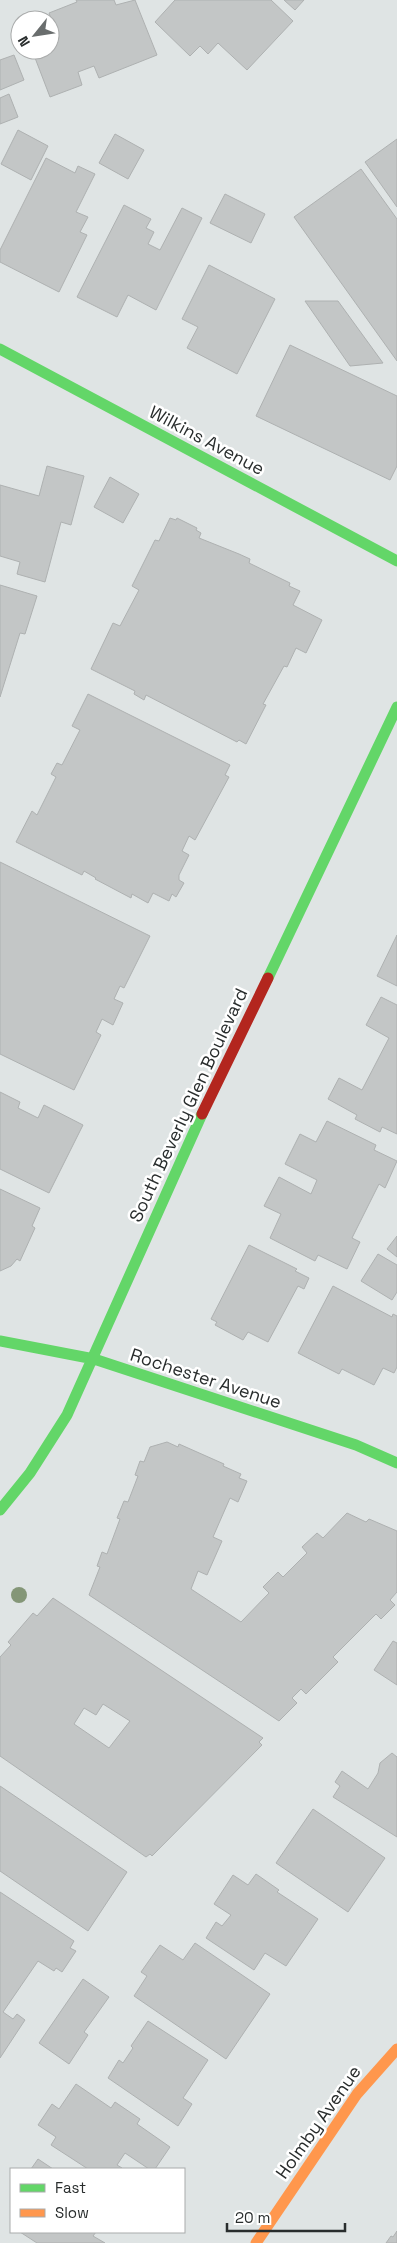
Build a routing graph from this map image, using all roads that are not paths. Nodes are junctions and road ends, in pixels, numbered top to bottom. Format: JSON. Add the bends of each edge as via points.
{"nodes":[{"id":1,"x":0,"y":349,"type":"edge"},
{"id":2,"x":397,"y":561,"type":"edge"},
{"id":3,"x":397,"y":707,"type":"edge"},
{"id":4,"x":0,"y":1341,"type":"edge"},
{"id":5,"x":94,"y":1359,"type":"junction"},
{"id":6,"x":397,"y":1463,"type":"edge"},
{"id":7,"x":0,"y":1510,"type":"edge"},
{"id":8,"x":397,"y":2049,"type":"edge"},
{"id":9,"x":256,"y":2243,"type":"edge"}],
"edges":[{"from":1,"to":2,"type":"street","name":"Wilkins Avenue"},
{"from":3,"to":5,"type":"street","name":"South Beverly Glen Boulevard","via":[[177,1167]]},
{"from":4,"to":5,"type":"street","name":"Rochester Avenue"},
{"from":5,"to":6,"type":"street","name":"Rochester Avenue","via":[[356,1445]]},
{"from":5,"to":7,"type":"street","name":"South Beverly Glen Boulevard","via":[[67,1415],[30,1473]]},
{"from":8,"to":9,"type":"street","name":"Holmby Avenue","via":[[356,2094]]}]}
